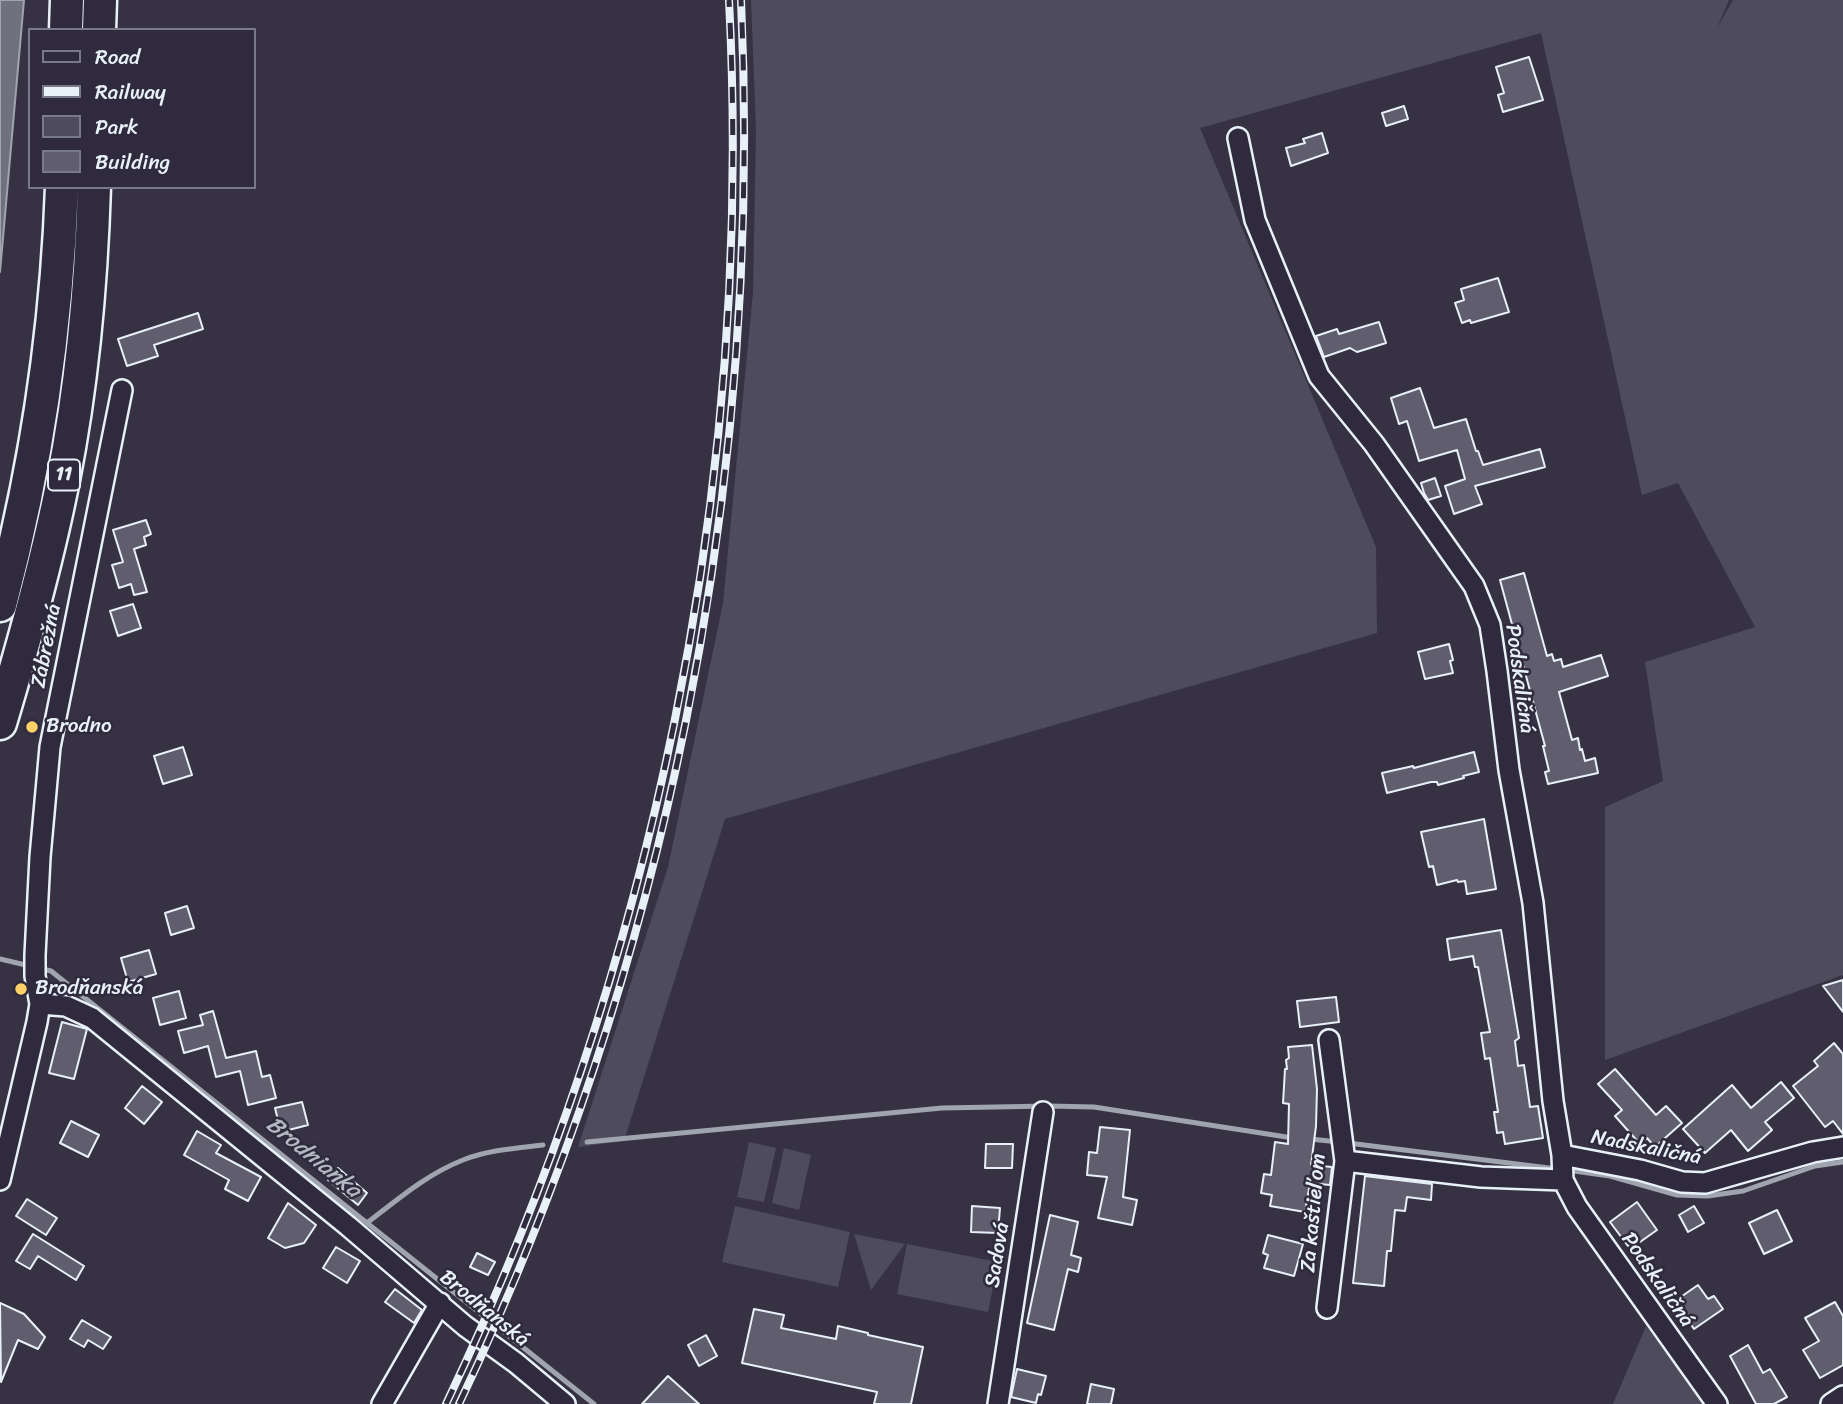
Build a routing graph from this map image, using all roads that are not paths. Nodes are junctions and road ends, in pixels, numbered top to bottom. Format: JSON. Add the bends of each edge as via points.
{"nodes":[{"id":1,"x":67,"y":0,"type":"edge"},
{"id":2,"x":100,"y":0,"type":"edge"},
{"id":3,"x":66,"y":28,"type":"edge"},
{"id":4,"x":99,"y":28,"type":"edge"},
{"id":5,"x":1238,"y":138,"type":"dead end"},
{"id":6,"x":62,"y":189,"type":"edge"},
{"id":7,"x":94,"y":189,"type":"edge"},
{"id":8,"x":122,"y":390,"type":"dead end"},
{"id":9,"x":0,"y":605,"type":"edge"},
{"id":10,"x":0,"y":723,"type":"edge"},
{"id":11,"x":40,"y":1004,"type":"junction"},
{"id":12,"x":1329,"y":1040,"type":"dead end"},
{"id":13,"x":1042,"y":1112,"type":"dead end"},
{"id":14,"x":1843,"y":1147,"type":"edge"},
{"id":15,"x":1343,"y":1148,"type":"junction"},
{"id":16,"x":1563,"y":1168,"type":"junction"},
{"id":17,"x":0,"y":1180,"type":"edge"},
{"id":18,"x":440,"y":1303,"type":"junction"},
{"id":19,"x":1327,"y":1308,"type":"dead end"},
{"id":20,"x":1843,"y":1396,"type":"edge"},
{"id":21,"x":382,"y":1404,"type":"edge"},
{"id":22,"x":565,"y":1404,"type":"edge"},
{"id":23,"x":998,"y":1404,"type":"edge"},
{"id":24,"x":1717,"y":1404,"type":"edge"},
{"id":25,"x":1831,"y":1404,"type":"edge"}],
"edges":[{"from":1,"to":3,"type":"main road"},
{"from":2,"to":4,"type":"main road"},
{"from":5,"to":16,"type":"street","name":"Podskaličná","via":[[1255,220],[1320,376],[1474,586],[1490,625],[1508,770],[1533,903]]},
{"from":6,"to":9,"type":"main road","number":"11","via":[[44,393]]},
{"from":7,"to":10,"type":"main road","number":"11","via":[[84,332],[64,479],[45,566]]},
{"from":8,"to":11,"type":"street","name":"Zábrežná","via":[[50,747],[35,955]]},
{"from":11,"to":17,"type":"street"},
{"from":11,"to":18,"type":"street","name":"Brodňanská","via":[[66,1006],[92,1018]]},
{"from":12,"to":15,"type":"street","name":"Za kaštieľom"},
{"from":13,"to":23,"type":"street","name":"Sadová"},
{"from":14,"to":16,"type":"street","name":"Nadskaličná","via":[[1705,1183],[1682,1182],[1640,1170]]},
{"from":15,"to":16,"type":"street","name":"Nadskaličná","via":[[1481,1177]]},
{"from":15,"to":19,"type":"street","name":"Za kaštieľom"},
{"from":16,"to":24,"type":"street","name":"Podskaličná","via":[[1577,1207]]},
{"from":18,"to":21,"type":"street"},
{"from":18,"to":22,"type":"street","name":"Brodňanská"},
{"from":20,"to":25,"type":"street"}]}
